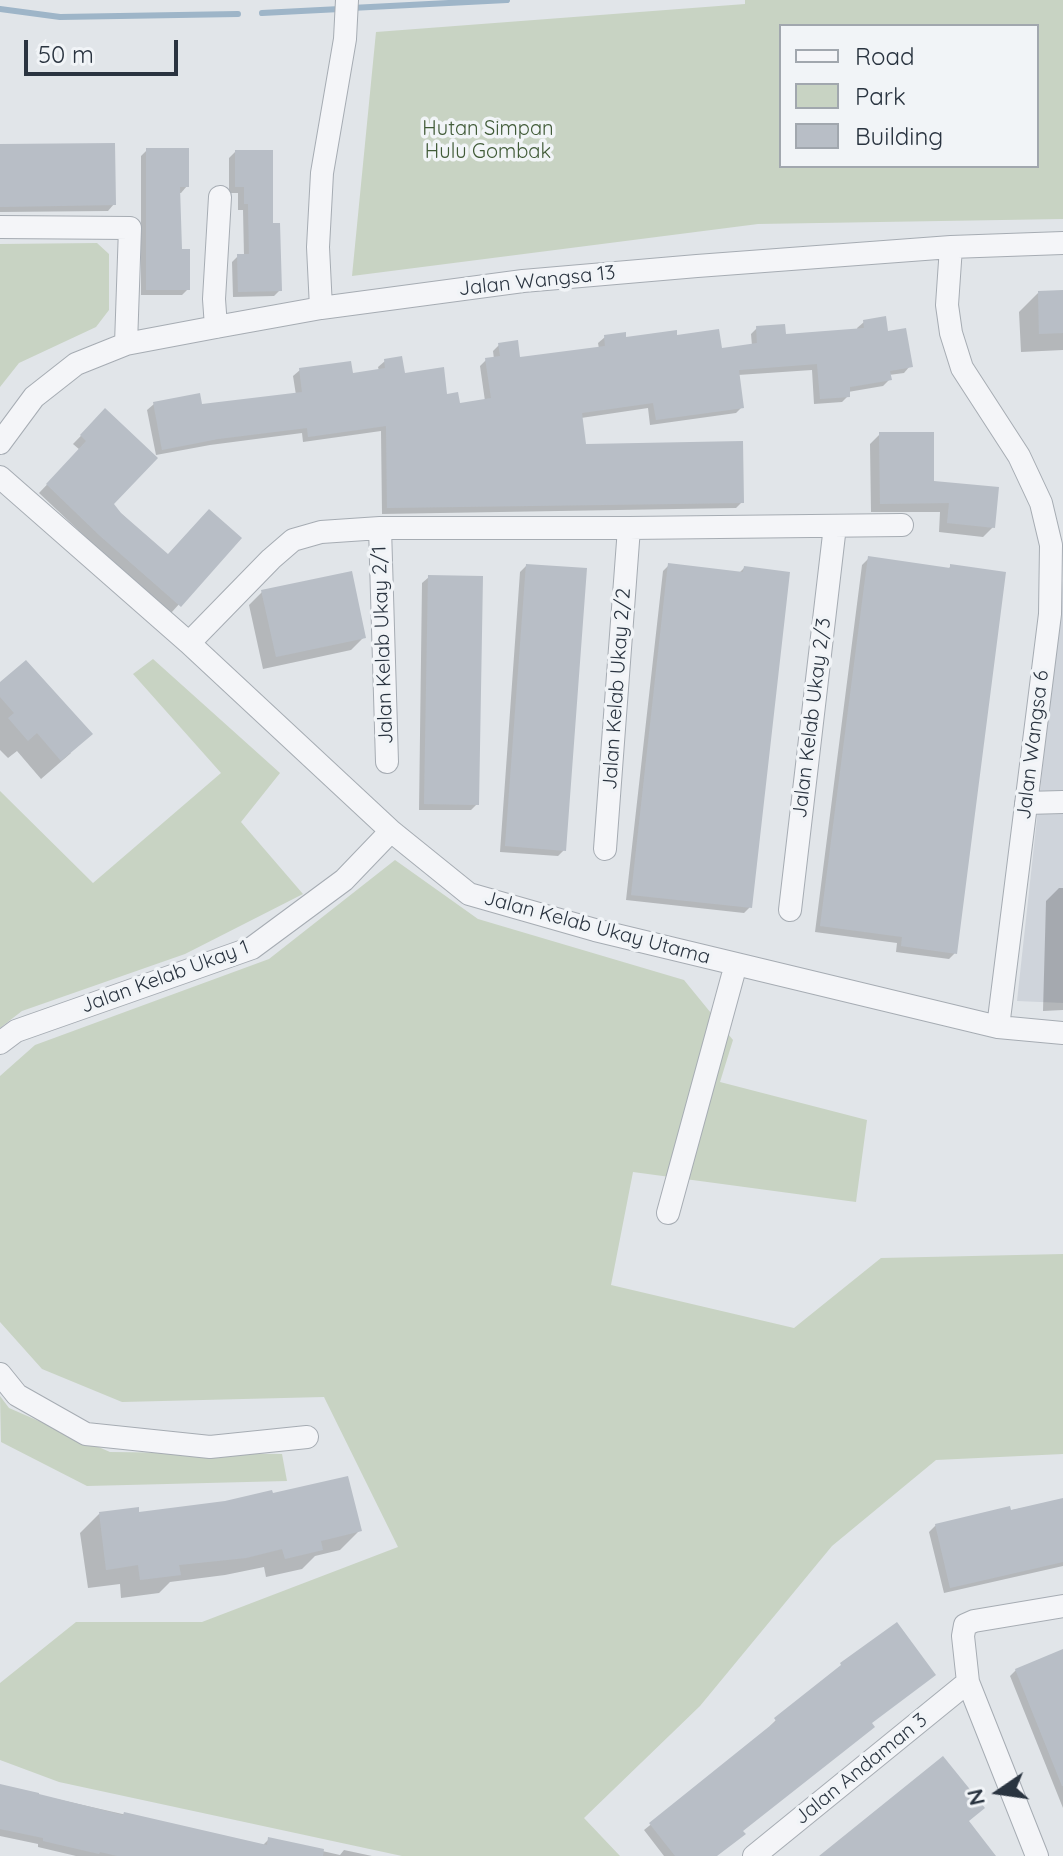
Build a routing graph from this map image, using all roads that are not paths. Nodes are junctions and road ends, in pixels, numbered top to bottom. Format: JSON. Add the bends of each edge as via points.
{"nodes":[{"id":1,"x":347,"y":0,"type":"edge"},
{"id":2,"x":220,"y":197,"type":"dead end"},
{"id":3,"x":0,"y":227,"type":"edge"},
{"id":4,"x":1063,"y":243,"type":"edge"},
{"id":5,"x":951,"y":247,"type":"junction"},
{"id":6,"x":321,"y":308,"type":"junction"},
{"id":7,"x":216,"y":327,"type":"junction"},
{"id":8,"x":126,"y":344,"type":"junction"},
{"id":9,"x":0,"y":443,"type":"edge"},
{"id":10,"x":0,"y":477,"type":"edge"},
{"id":11,"x":902,"y":525,"type":"dead end"},
{"id":12,"x":835,"y":526,"type":"junction"},
{"id":13,"x":380,"y":528,"type":"junction"},
{"id":14,"x":629,"y":528,"type":"junction"},
{"id":15,"x":1057,"y":545,"type":"edge"},
{"id":16,"x":189,"y":643,"type":"junction"},
{"id":17,"x":387,"y":762,"type":"dead end"},
{"id":18,"x":1063,"y":802,"type":"edge"},
{"id":19,"x":1026,"y":803,"type":"junction"},
{"id":20,"x":391,"y":831,"type":"junction"},
{"id":21,"x":605,"y":849,"type":"dead end"},
{"id":22,"x":790,"y":910,"type":"dead end"},
{"id":23,"x":736,"y":964,"type":"junction"},
{"id":24,"x":998,"y":1027,"type":"junction"},
{"id":25,"x":1063,"y":1033,"type":"edge"},
{"id":26,"x":0,"y":1043,"type":"edge"},
{"id":27,"x":668,"y":1213,"type":"dead end"},
{"id":28,"x":0,"y":1374,"type":"edge"},
{"id":29,"x":307,"y":1437,"type":"dead end"},
{"id":30,"x":1063,"y":1606,"type":"edge"},
{"id":31,"x":968,"y":1682,"type":"junction"},
{"id":32,"x":754,"y":1856,"type":"edge"},
{"id":33,"x":1037,"y":1856,"type":"edge"}],
"edges":[{"from":1,"to":6,"type":"street","via":[[322,173]]},
{"from":2,"to":7,"type":"street"},
{"from":3,"to":8,"type":"street","via":[[130,228]]},
{"from":4,"to":5,"type":"street","name":"Jalan Wangsa 13"},
{"from":5,"to":6,"type":"street","name":"Jalan Wangsa 13","via":[[523,281]]},
{"from":5,"to":15,"type":"street","name":"Jalan Wangsa 6","via":[[947,305],[962,368],[1019,456]]},
{"from":6,"to":7,"type":"street","name":"Jalan Wangsa 13"},
{"from":7,"to":8,"type":"street","name":"Jalan Wangsa 13"},
{"from":8,"to":9,"type":"street","name":"Jalan Wangsa 13","via":[[76,364],[34,397]]},
{"from":10,"to":16,"type":"street","name":"Jalan Kelab Ukay Utama"},
{"from":11,"to":12,"type":"street"},
{"from":12,"to":14,"type":"street"},
{"from":12,"to":22,"type":"street","name":"Jalan Kelab Ukay 2/3"},
{"from":13,"to":14,"type":"street"},
{"from":13,"to":16,"type":"street","via":[[321,532],[293,540]]},
{"from":13,"to":17,"type":"street","name":"Jalan Kelab Ukay 2/1"},
{"from":14,"to":21,"type":"street","name":"Jalan Kelab Ukay 2/2"},
{"from":15,"to":19,"type":"street","name":"Jalan Wangsa 6"},
{"from":16,"to":20,"type":"street","name":"Jalan Kelab Ukay Utama"},
{"from":18,"to":19,"type":"street"},
{"from":19,"to":24,"type":"street","name":"Jalan Wangsa 6"},
{"from":20,"to":23,"type":"street","name":"Jalan Kelab Ukay Utama","via":[[469,894]]},
{"from":20,"to":26,"type":"street","name":"Jalan Kelab Ukay 1","via":[[344,880],[252,948],[16,1031]]},
{"from":23,"to":24,"type":"street","name":"Jalan Kelab Ukay Utama"},
{"from":23,"to":27,"type":"street"},
{"from":24,"to":25,"type":"street","name":"Jalan Kelab Ukay Utama"},
{"from":28,"to":29,"type":"street","via":[[17,1395],[86,1434],[210,1447]]},
{"from":30,"to":31,"type":"street","via":[[965,1625]]},
{"from":31,"to":32,"type":"street","name":"Jalan Andaman 3"},
{"from":31,"to":33,"type":"street"}]}
